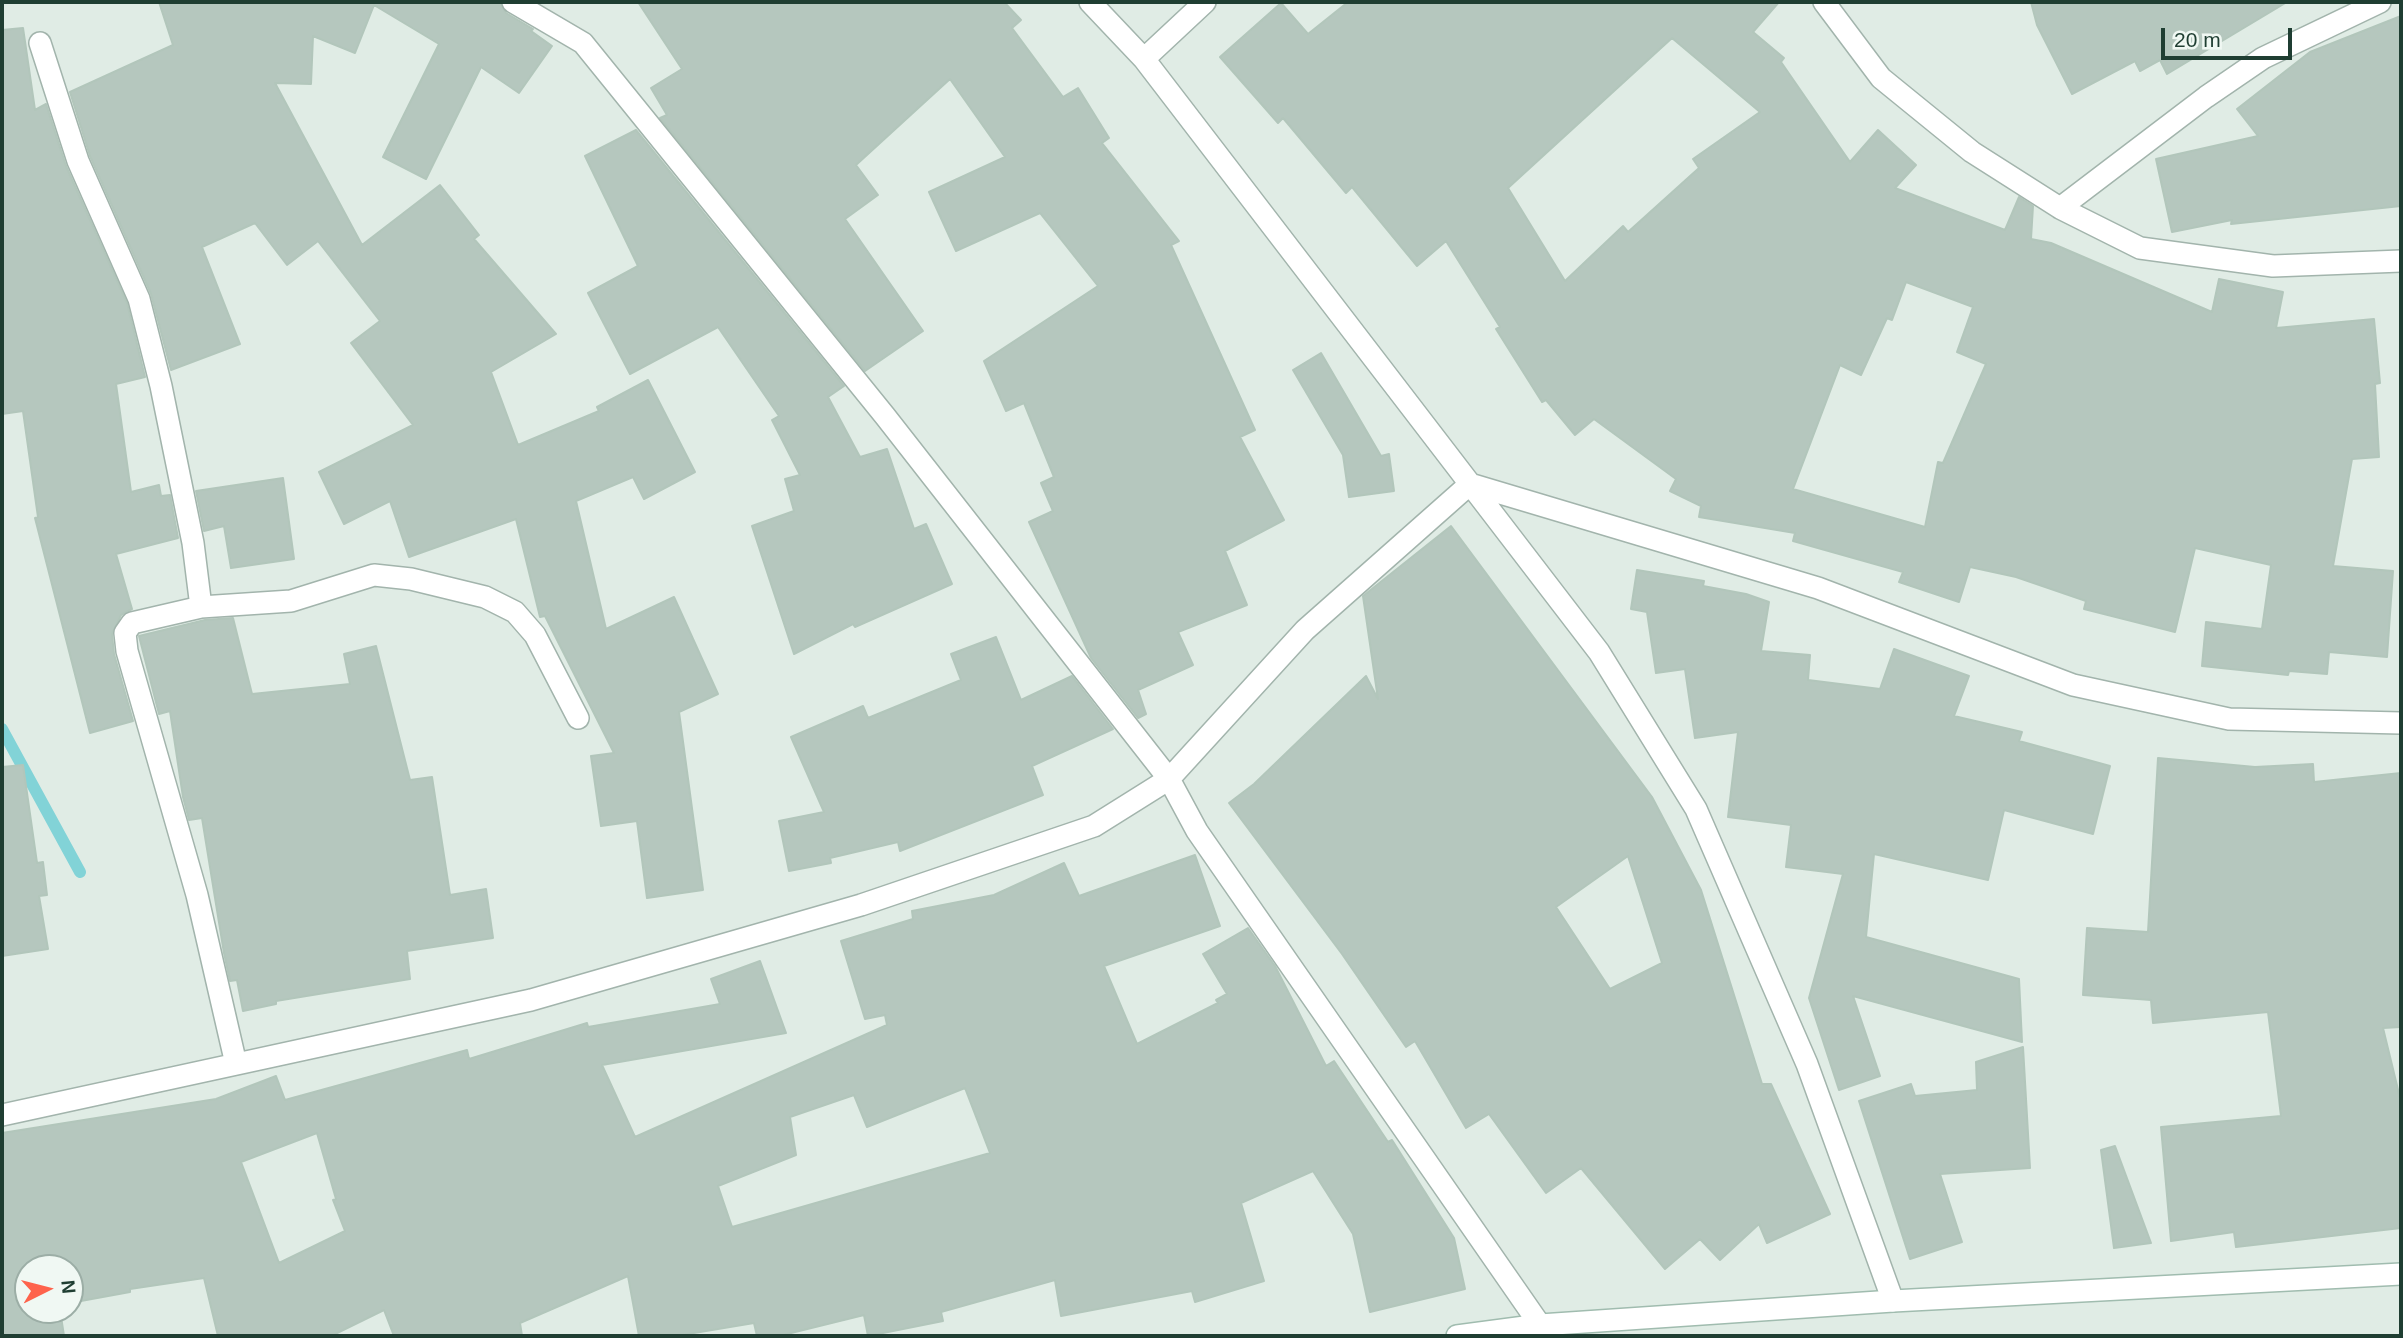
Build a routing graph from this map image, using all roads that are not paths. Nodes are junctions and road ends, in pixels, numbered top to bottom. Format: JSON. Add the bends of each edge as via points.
{"nodes":[{"id":1,"x":513,"y":2,"type":"edge"},
{"id":2,"x":1090,"y":2,"type":"edge"},
{"id":3,"x":1205,"y":2,"type":"edge"},
{"id":4,"x":1824,"y":2,"type":"edge"},
{"id":5,"x":2380,"y":2,"type":"edge"},
{"id":6,"x":40,"y":43,"type":"dead end"},
{"id":7,"x":1144,"y":59,"type":"junction"},
{"id":8,"x":2060,"y":208,"type":"junction"},
{"id":9,"x":2401,"y":261,"type":"edge"},
{"id":10,"x":1469,"y":484,"type":"junction"},
{"id":11,"x":201,"y":607,"type":"junction"},
{"id":12,"x":578,"y":718,"type":"dead end"},
{"id":13,"x":2401,"y":723,"type":"edge"},
{"id":14,"x":1169,"y":779,"type":"junction"},
{"id":15,"x":236,"y":1064,"type":"junction"},
{"id":16,"x":2,"y":1115,"type":"edge"},
{"id":17,"x":2401,"y":1274,"type":"edge"},
{"id":18,"x":1893,"y":1300,"type":"junction"},
{"id":19,"x":1541,"y":1325,"type":"junction"},
{"id":20,"x":1457,"y":1336,"type":"edge"}],
"edges":[{"from":1,"to":14,"type":"street","via":[[583,43],[885,416]]},
{"from":2,"to":7,"type":"street"},
{"from":3,"to":7,"type":"street"},
{"from":4,"to":8,"type":"street","via":[[1881,78],[1972,152]]},
{"from":5,"to":8,"type":"street","via":[[2263,58]]},
{"from":6,"to":11,"type":"street","via":[[78,161],[139,299],[193,543]]},
{"from":7,"to":10,"type":"street"},
{"from":8,"to":9,"type":"street","via":[[2140,248],[2273,266]]},
{"from":10,"to":13,"type":"street","via":[[1818,588],[2073,685],[2229,719]]},
{"from":10,"to":14,"type":"street","via":[[1305,630]]},
{"from":10,"to":18,"type":"street","via":[[1599,652],[1696,809],[1807,1063]]},
{"from":11,"to":12,"type":"street","via":[[291,601],[374,575],[485,597],[515,612],[535,635]]},
{"from":11,"to":15,"type":"street","via":[[132,623],[125,633],[197,895]]},
{"from":14,"to":15,"type":"street","via":[[1094,826],[861,905],[531,1000]]},
{"from":14,"to":19,"type":"street","via":[[1197,831]]},
{"from":15,"to":16,"type":"street"},
{"from":17,"to":18,"type":"street"},
{"from":18,"to":19,"type":"street"},
{"from":19,"to":20,"type":"street"}]}
